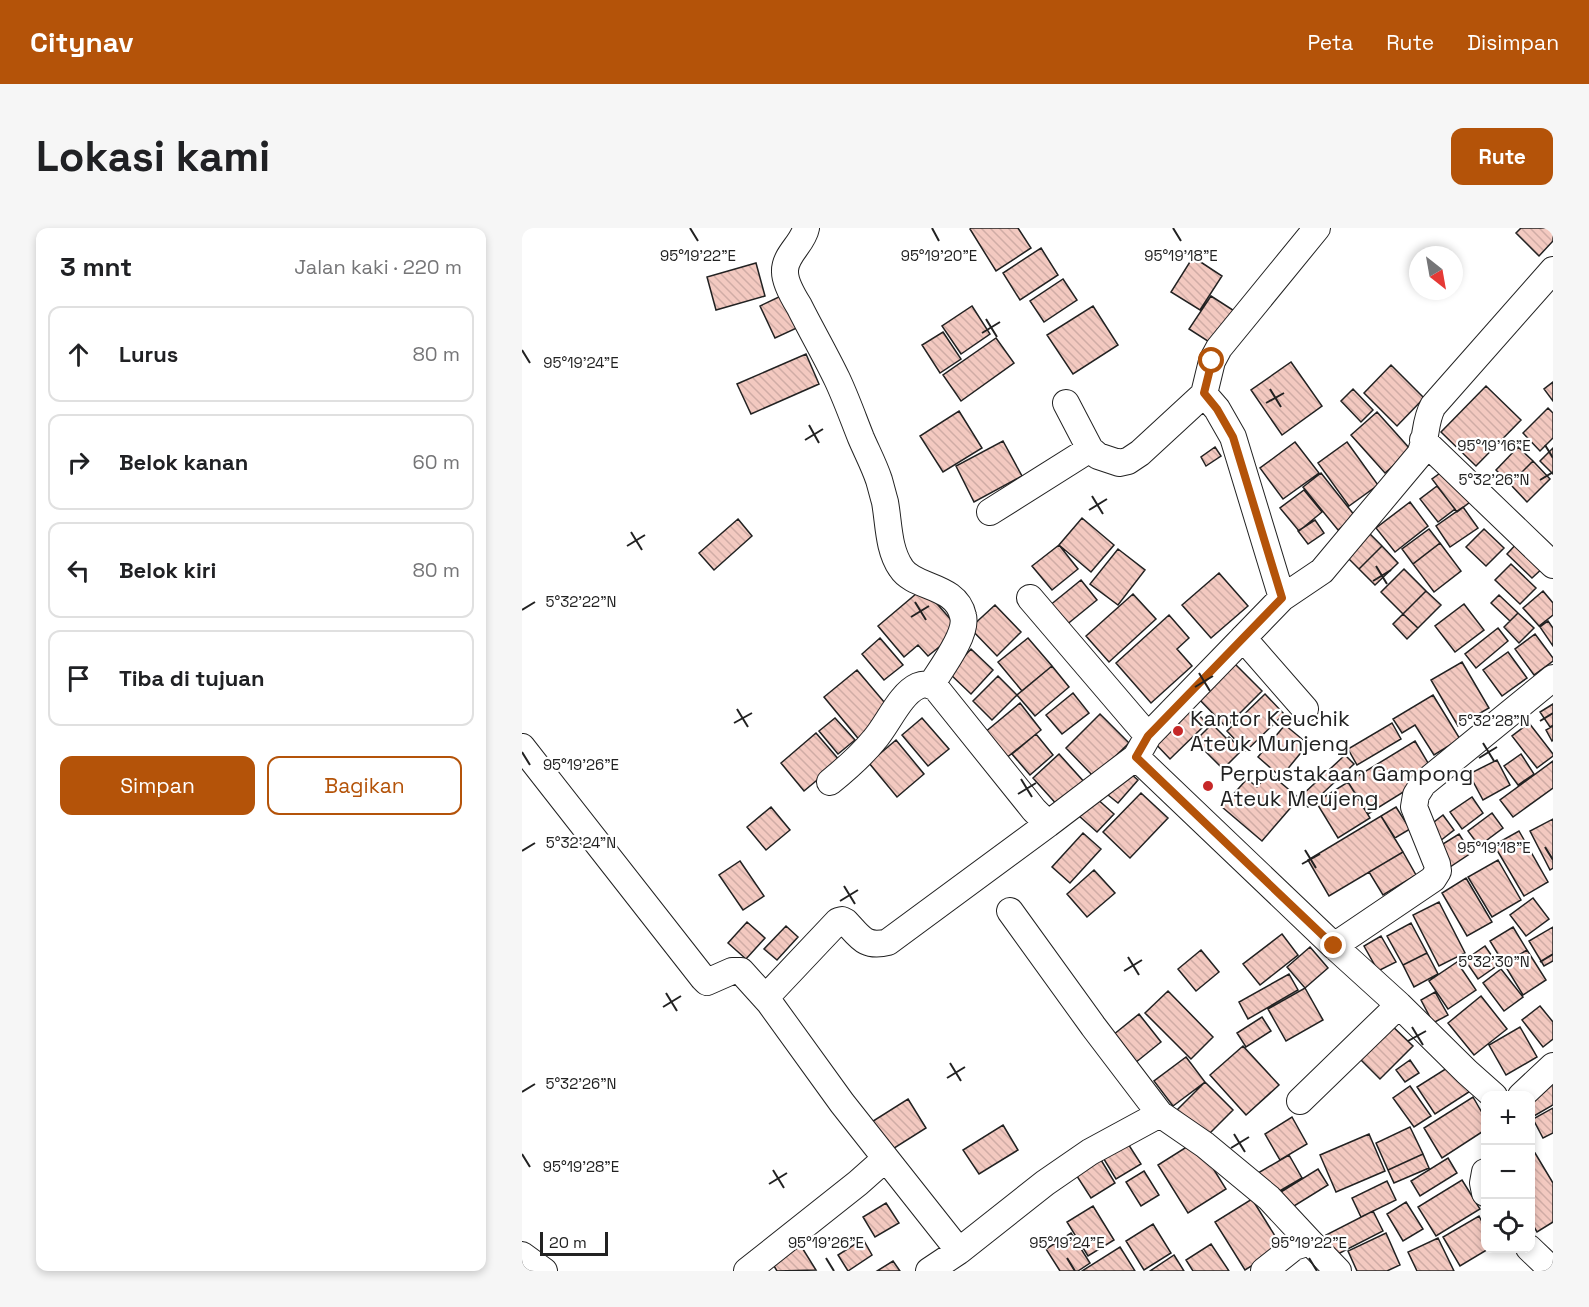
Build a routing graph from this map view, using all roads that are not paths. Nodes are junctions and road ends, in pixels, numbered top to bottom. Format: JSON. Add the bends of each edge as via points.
{"nodes":[{"id":1,"x":806,"y":228,"type":"edge"},
{"id":2,"x":1317,"y":228,"type":"edge"},
{"id":3,"x":1553,"y":270,"type":"edge"},
{"id":4,"x":1204,"y":393,"type":"junction"},
{"id":5,"x":1066,"y":402,"type":"dead end"},
{"id":6,"x":1424,"y":440,"type":"junction"},
{"id":7,"x":1090,"y":449,"type":"junction"},
{"id":8,"x":990,"y":512,"type":"dead end"},
{"id":9,"x":1553,"y":566,"type":"edge"},
{"id":10,"x":1030,"y":598,"type":"dead end"},
{"id":11,"x":1282,"y":598,"type":"junction"},
{"id":12,"x":1243,"y":638,"type":"junction"},
{"id":13,"x":1553,"y":678,"type":"edge"},
{"id":14,"x":931,"y":685,"type":"junction"},
{"id":15,"x":1305,"y":709,"type":"dead end"},
{"id":16,"x":522,"y":747,"type":"edge"},
{"id":17,"x":1142,"y":747,"type":"junction"},
{"id":18,"x":830,"y":782,"type":"dead end"},
{"id":19,"x":1048,"y":824,"type":"junction"},
{"id":20,"x":1010,"y":911,"type":"dead end"},
{"id":21,"x":1334,"y":946,"type":"junction"},
{"id":22,"x":769,"y":1002,"type":"junction"},
{"id":23,"x":1399,"y":1005,"type":"junction"},
{"id":24,"x":1553,"y":1066,"type":"edge"},
{"id":25,"x":1489,"y":1091,"type":"edge"},
{"id":26,"x":1525,"y":1091,"type":"edge"},
{"id":27,"x":1300,"y":1101,"type":"dead end"},
{"id":28,"x":1160,"y":1114,"type":"junction"},
{"id":29,"x":885,"y":1159,"type":"junction"},
{"id":30,"x":1310,"y":1242,"type":"junction"},
{"id":31,"x":959,"y":1251,"type":"junction"},
{"id":32,"x":1534,"y":1253,"type":"edge"},
{"id":33,"x":522,"y":1255,"type":"edge"},
{"id":34,"x":544,"y":1271,"type":"edge"},
{"id":35,"x":747,"y":1271,"type":"edge"},
{"id":36,"x":929,"y":1271,"type":"edge"},
{"id":37,"x":1264,"y":1271,"type":"edge"},
{"id":38,"x":1338,"y":1271,"type":"edge"},
{"id":39,"x":1553,"y":1271,"type":"edge"}],
"edges":[{"from":1,"to":14,"type":"street","via":[[785,273],[837,378],[878,477],[899,566],[912,578],[948,595],[963,615],[959,637]]},
{"from":2,"to":4,"type":"street","via":[[1219,348]]},
{"from":3,"to":6,"type":"street","via":[[1433,406]]},
{"from":4,"to":7,"type":"street","via":[[1128,461],[1112,462]]},
{"from":4,"to":11,"type":"street","via":[[1233,437]]},
{"from":5,"to":7,"type":"street"},
{"from":6,"to":9,"type":"street"},
{"from":6,"to":11,"type":"street","via":[[1420,454],[1322,571]]},
{"from":7,"to":8,"type":"street"},
{"from":10,"to":17,"type":"street"},
{"from":11,"to":12,"type":"street"},
{"from":12,"to":15,"type":"street"},
{"from":12,"to":17,"type":"street"},
{"from":13,"to":21,"type":"street","via":[[1424,784],[1416,795],[1414,807],[1437,864],[1433,879]]},
{"from":14,"to":18,"type":"street","via":[[919,685],[904,696],[873,741]]},
{"from":14,"to":19,"type":"street"},
{"from":16,"to":22,"type":"street","via":[[703,978],[708,982],[741,971]]},
{"from":17,"to":19,"type":"street"},
{"from":17,"to":21,"type":"street"},
{"from":19,"to":22,"type":"street","via":[[888,942],[866,942],[846,922],[838,921],[770,993]]},
{"from":20,"to":28,"type":"street"},
{"from":21,"to":23,"type":"street"},
{"from":22,"to":29,"type":"street"},
{"from":23,"to":25,"type":"street"},
{"from":23,"to":27,"type":"street"},
{"from":24,"to":26,"type":"street"},
{"from":28,"to":30,"type":"street","via":[[1269,1198]]},
{"from":28,"to":31,"type":"street","via":[[1090,1152]]},
{"from":29,"to":31,"type":"street"},
{"from":29,"to":35,"type":"street"},
{"from":30,"to":37,"type":"street","via":[[1294,1247]]},
{"from":30,"to":38,"type":"street"},
{"from":31,"to":36,"type":"street"},
{"from":32,"to":39,"type":"street"},
{"from":33,"to":34,"type":"street"}]}
